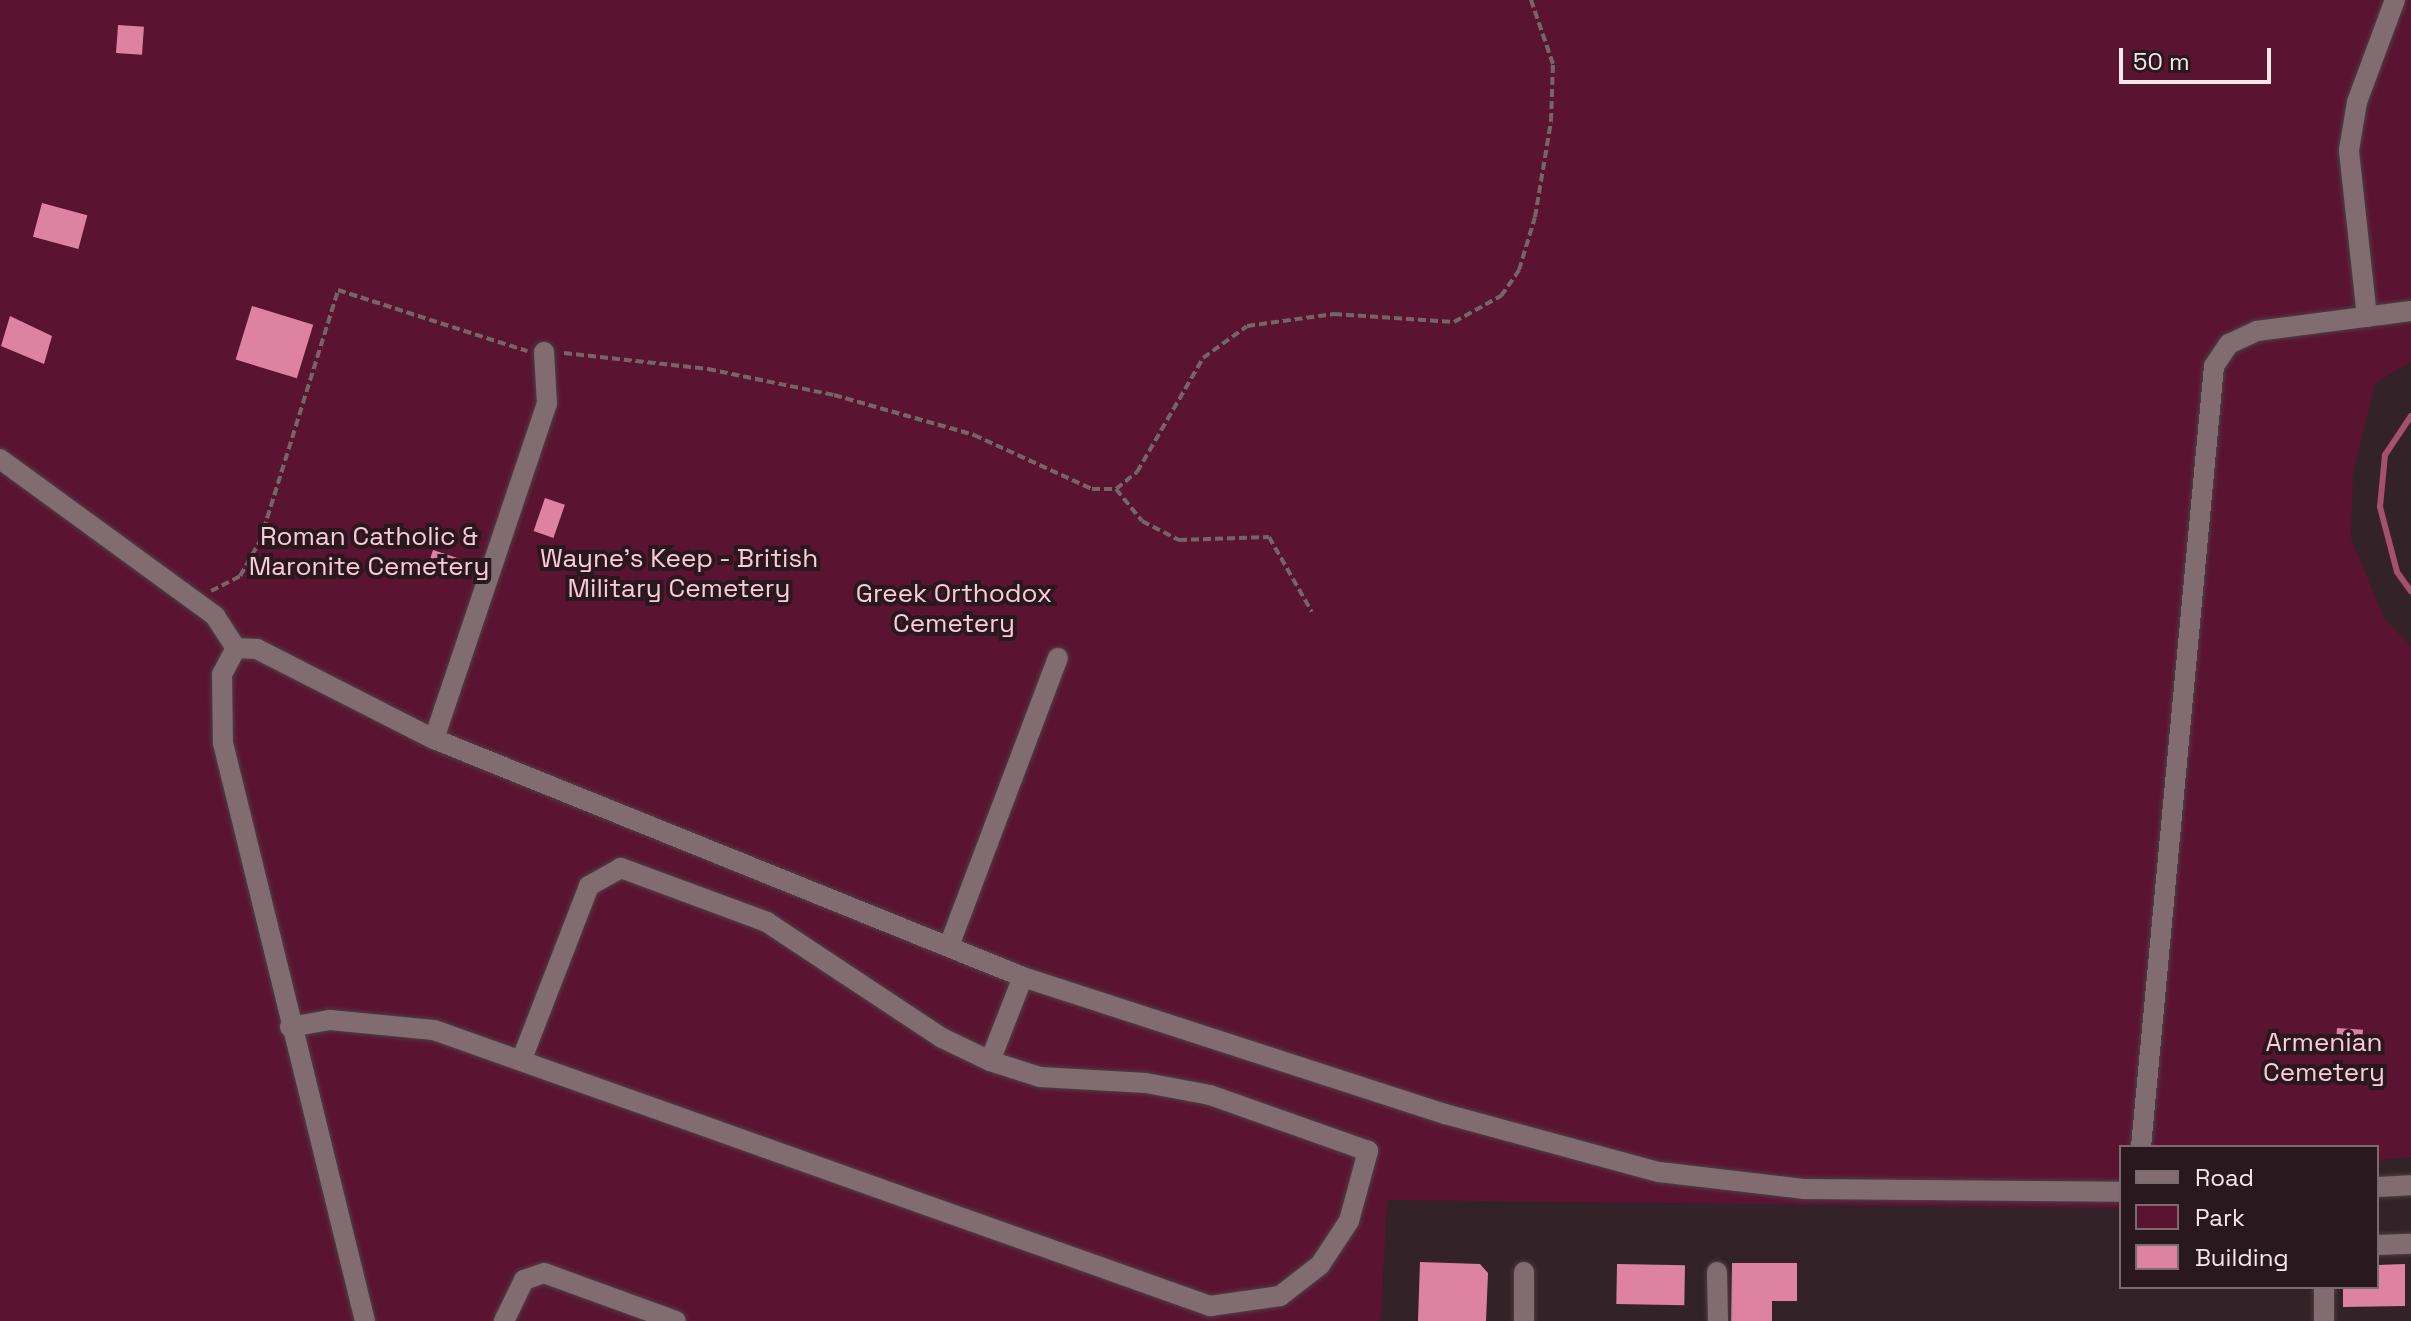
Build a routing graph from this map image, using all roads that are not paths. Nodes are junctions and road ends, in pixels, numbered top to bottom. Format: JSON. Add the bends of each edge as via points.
{"nodes":[{"id":1,"x":2395,"y":0,"type":"edge"},
{"id":2,"x":2411,"y":311,"type":"edge"},
{"id":3,"x":2367,"y":317,"type":"junction"},
{"id":4,"x":544,"y":352,"type":"road end"},
{"id":5,"x":0,"y":459,"type":"edge"},
{"id":6,"x":236,"y":648,"type":"junction"},
{"id":7,"x":1058,"y":658,"type":"dead end"},
{"id":8,"x":434,"y":739,"type":"junction"},
{"id":9,"x":949,"y":946,"type":"junction"},
{"id":10,"x":1023,"y":977,"type":"junction"},
{"id":11,"x":290,"y":1027,"type":"junction"},
{"id":12,"x":522,"y":1059,"type":"junction"},
{"id":13,"x":990,"y":1061,"type":"junction"},
{"id":14,"x":2141,"y":1145,"type":"edge"},
{"id":15,"x":2411,"y":1185,"type":"edge"},
{"id":16,"x":2379,"y":1187,"type":"edge"},
{"id":17,"x":2119,"y":1192,"type":"edge"},
{"id":18,"x":2411,"y":1244,"type":"edge"},
{"id":19,"x":2379,"y":1245,"type":"edge"},
{"id":20,"x":1524,"y":1272,"type":"dead end"},
{"id":21,"x":1717,"y":1272,"type":"dead end"},
{"id":22,"x":2324,"y":1289,"type":"edge"},
{"id":23,"x":365,"y":1321,"type":"edge"},
{"id":24,"x":504,"y":1321,"type":"edge"},
{"id":25,"x":676,"y":1321,"type":"edge"},
{"id":26,"x":1524,"y":1321,"type":"edge"},
{"id":27,"x":1718,"y":1321,"type":"edge"},
{"id":28,"x":2324,"y":1321,"type":"edge"}],
"edges":[{"from":1,"to":3,"type":"street","via":[[2357,102],[2349,150]]},
{"from":2,"to":3,"type":"street"},
{"from":3,"to":14,"type":"street","via":[[2257,331],[2229,344],[2214,366]]},
{"from":4,"to":8,"type":"street","via":[[547,404]]},
{"from":5,"to":6,"type":"street","via":[[215,616]]},
{"from":6,"to":8,"type":"street","via":[[257,649]]},
{"from":6,"to":11,"type":"street","via":[[222,674],[223,743]]},
{"from":7,"to":9,"type":"street"},
{"from":8,"to":9,"type":"street"},
{"from":9,"to":10,"type":"street"},
{"from":10,"to":13,"type":"street"},
{"from":10,"to":17,"type":"street","via":[[1445,1114],[1659,1172],[1803,1189]]},
{"from":11,"to":12,"type":"street","via":[[386,1021]]},
{"from":11,"to":23,"type":"street"},
{"from":12,"to":13,"type":"street","via":[[589,886],[621,868],[767,922],[942,1038]]},
{"from":12,"to":13,"type":"street","via":[[1210,1306],[1280,1296],[1320,1265],[1349,1221],[1368,1151],[1210,1095],[1146,1083],[1040,1077]]},
{"from":15,"to":16,"type":"street"},
{"from":18,"to":19,"type":"street"},
{"from":20,"to":26,"type":"street"},
{"from":21,"to":27,"type":"street"},
{"from":22,"to":28,"type":"street"},
{"from":24,"to":25,"type":"street","via":[[524,1280],[544,1273]]}]}
